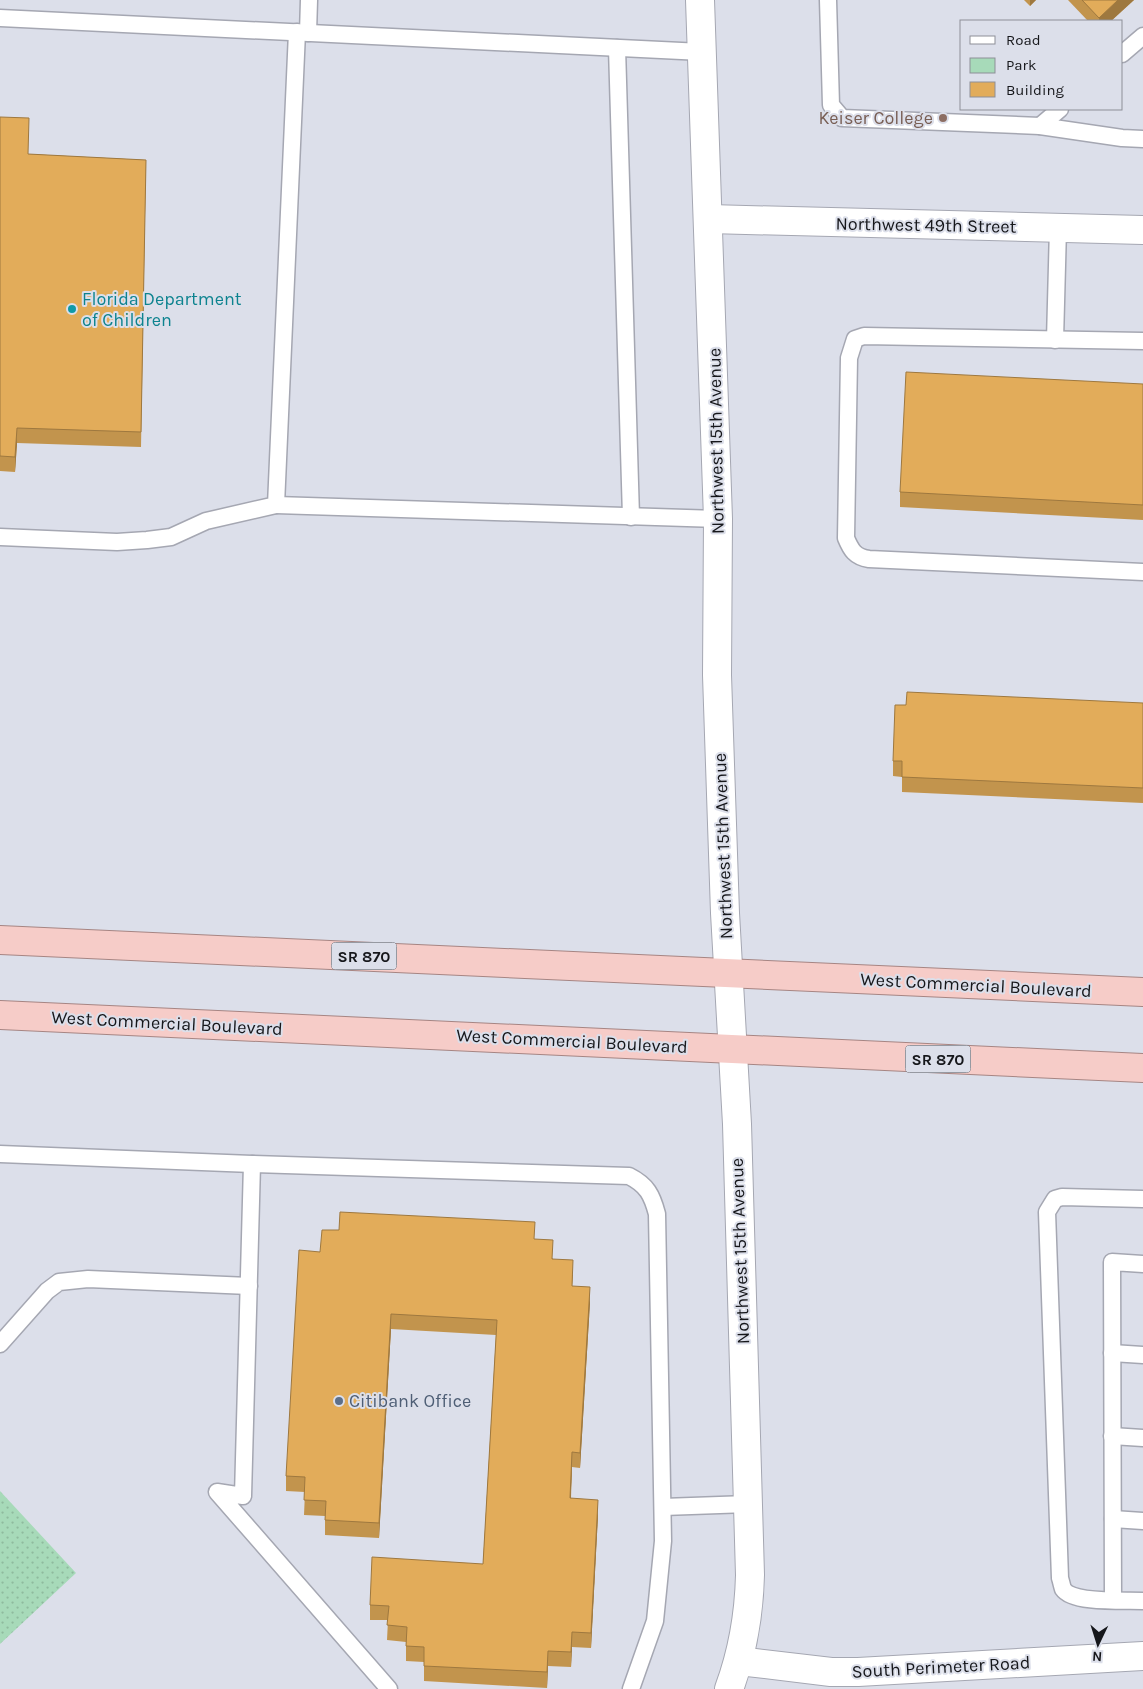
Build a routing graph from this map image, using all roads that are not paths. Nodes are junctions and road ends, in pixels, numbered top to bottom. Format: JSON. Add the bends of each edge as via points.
{"nodes":[{"id":1,"x":309,"y":0,"type":"edge"},
{"id":2,"x":700,"y":0,"type":"edge"},
{"id":3,"x":828,"y":0,"type":"edge"},
{"id":4,"x":0,"y":18,"type":"edge"},
{"id":5,"x":302,"y":32,"type":"junction"},
{"id":6,"x":1143,"y":36,"type":"edge"},
{"id":7,"x":617,"y":48,"type":"junction"},
{"id":8,"x":702,"y":52,"type":"junction"},
{"id":9,"x":1123,"y":53,"type":"edge"},
{"id":10,"x":1059,"y":110,"type":"edge"},
{"id":11,"x":1040,"y":126,"type":"junction"},
{"id":12,"x":1143,"y":139,"type":"edge"},
{"id":13,"x":709,"y":219,"type":"junction"},
{"id":14,"x":1058,"y":228,"type":"junction"},
{"id":15,"x":1143,"y":230,"type":"edge"},
{"id":16,"x":1055,"y":340,"type":"junction"},
{"id":17,"x":1143,"y":341,"type":"edge"},
{"id":18,"x":276,"y":505,"type":"junction"},
{"id":19,"x":631,"y":516,"type":"junction"},
{"id":20,"x":718,"y":519,"type":"junction"},
{"id":21,"x":0,"y":537,"type":"edge"},
{"id":22,"x":1143,"y":572,"type":"edge"},
{"id":23,"x":0,"y":940,"type":"edge"},
{"id":24,"x":728,"y":973,"type":"junction"},
{"id":25,"x":1143,"y":992,"type":"edge"},
{"id":26,"x":0,"y":1015,"type":"edge"},
{"id":27,"x":732,"y":1049,"type":"junction"},
{"id":28,"x":1143,"y":1068,"type":"edge"},
{"id":29,"x":0,"y":1154,"type":"edge"},
{"id":30,"x":252,"y":1164,"type":"junction"},
{"id":31,"x":1143,"y":1199,"type":"edge"},
{"id":32,"x":1143,"y":1264,"type":"edge"},
{"id":33,"x":249,"y":1286,"type":"junction"},
{"id":34,"x":0,"y":1344,"type":"edge"},
{"id":35,"x":1112,"y":1353,"type":"junction"},
{"id":36,"x":1143,"y":1355,"type":"edge"},
{"id":37,"x":1112,"y":1436,"type":"junction"},
{"id":38,"x":1143,"y":1438,"type":"edge"},
{"id":39,"x":748,"y":1504,"type":"junction"},
{"id":40,"x":663,"y":1507,"type":"junction"},
{"id":41,"x":1113,"y":1519,"type":"junction"},
{"id":42,"x":1143,"y":1521,"type":"edge"},
{"id":43,"x":1113,"y":1600,"type":"junction"},
{"id":44,"x":1143,"y":1601,"type":"edge"},
{"id":45,"x":1143,"y":1656,"type":"edge"},
{"id":46,"x":740,"y":1661,"type":"junction"},
{"id":47,"x":874,"y":1680,"type":"edge"},
{"id":48,"x":389,"y":1689,"type":"edge"},
{"id":49,"x":630,"y":1689,"type":"edge"},
{"id":50,"x":729,"y":1689,"type":"edge"}],
"edges":[{"from":1,"to":5,"type":"lane"},
{"from":2,"to":8,"type":"street","name":"Northwest 15th Avenue"},
{"from":3,"to":11,"type":"lane","via":[[831,105],[842,118]]},
{"from":4,"to":5,"type":"lane"},
{"from":5,"to":7,"type":"lane"},
{"from":5,"to":18,"type":"lane"},
{"from":6,"to":9,"type":"lane"},
{"from":7,"to":8,"type":"lane"},
{"from":7,"to":19,"type":"lane"},
{"from":8,"to":13,"type":"street","name":"Northwest 15th Avenue"},
{"from":10,"to":11,"type":"lane"},
{"from":11,"to":12,"type":"lane"},
{"from":13,"to":14,"type":"street","name":"Northwest 49th Street"},
{"from":13,"to":20,"type":"street","name":"Northwest 15th Avenue"},
{"from":14,"to":15,"type":"street","name":"Northwest 49th Street"},
{"from":14,"to":16,"type":"lane"},
{"from":16,"to":17,"type":"lane"},
{"from":16,"to":22,"type":"lane","via":[[864,336],[855,339],[849,358],[846,538],[858,557],[869,560]]},
{"from":18,"to":19,"type":"lane"},
{"from":18,"to":21,"type":"lane","via":[[206,521],[171,537],[147,540],[118,542]]},
{"from":19,"to":20,"type":"lane"},
{"from":20,"to":24,"type":"street","name":"Northwest 15th Avenue","via":[[717,675]]},
{"from":23,"to":24,"type":"highway","name":"West Commercial Boulevard","number":"SR 870"},
{"from":24,"to":25,"type":"highway","name":"West Commercial Boulevard","number":"SR 870"},
{"from":24,"to":27,"type":"street","name":"Northwest 15th Avenue"},
{"from":26,"to":27,"type":"highway","name":"West Commercial Boulevard","number":"SR 870"},
{"from":27,"to":28,"type":"highway","name":"West Commercial Boulevard","number":"SR 870"},
{"from":27,"to":39,"type":"street","name":"Northwest 15th Avenue"},
{"from":29,"to":30,"type":"lane"},
{"from":30,"to":33,"type":"lane"},
{"from":30,"to":40,"type":"lane","via":[[630,1176],[643,1184],[652,1195],[657,1214]]},
{"from":31,"to":43,"type":"lane","via":[[1062,1197],[1055,1199],[1047,1212],[1060,1578],[1064,1590],[1073,1596]]},
{"from":32,"to":35,"type":"lane","via":[[1112,1262]]},
{"from":33,"to":34,"type":"lane","via":[[88,1279],[60,1282],[47,1291]]},
{"from":33,"to":48,"type":"lane","via":[[243,1496],[217,1492]]},
{"from":35,"to":36,"type":"lane"},
{"from":35,"to":37,"type":"lane"},
{"from":37,"to":38,"type":"lane"},
{"from":37,"to":41,"type":"lane"},
{"from":39,"to":40,"type":"lane"},
{"from":39,"to":46,"type":"street","name":"Northwest 15th Avenue","via":[[749,1604]]},
{"from":40,"to":49,"type":"lane","via":[[655,1621]]},
{"from":41,"to":42,"type":"lane"},
{"from":41,"to":43,"type":"lane"},
{"from":43,"to":44,"type":"lane"},
{"from":45,"to":47,"type":"street","name":"South Perimeter Road"},
{"from":46,"to":47,"type":"street","name":"South Perimeter Road"},
{"from":46,"to":50,"type":"street","name":"Northwest 15th Avenue"}]}
